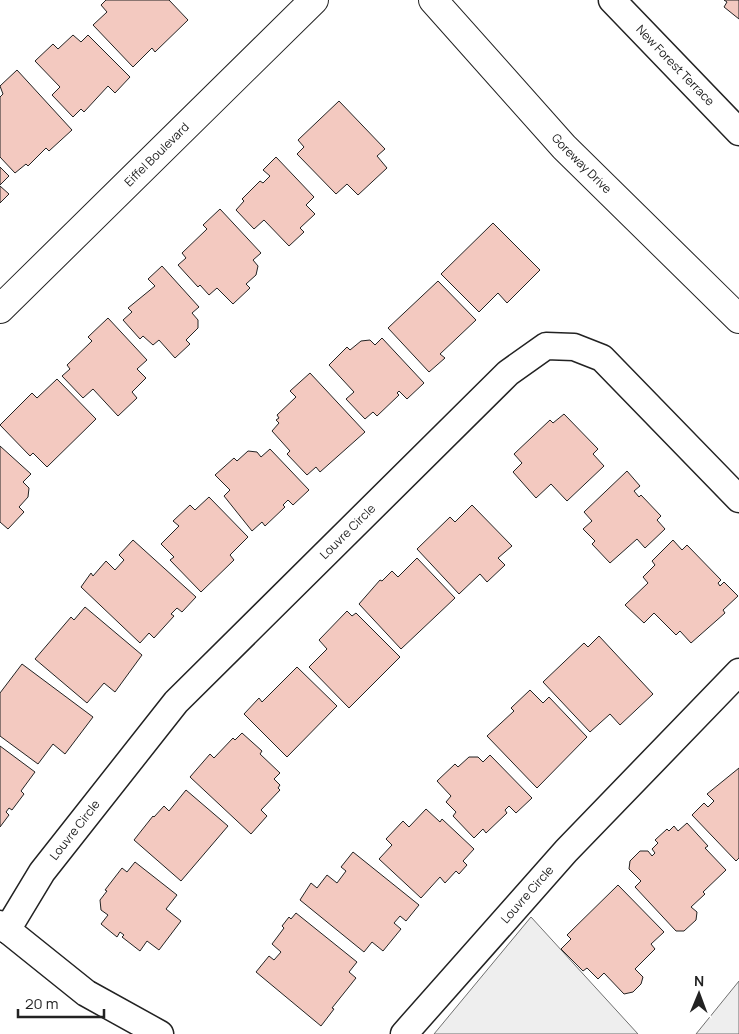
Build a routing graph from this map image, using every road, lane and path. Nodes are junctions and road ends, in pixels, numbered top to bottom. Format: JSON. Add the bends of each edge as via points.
{"nodes":[{"id":1,"x":314,"y":0,"type":"edge"},
{"id":2,"x":433,"y":0,"type":"edge"},
{"id":3,"x":612,"y":0,"type":"edge"},
{"id":4,"x":739,"y":132,"type":"edge"},
{"id":5,"x":0,"y":309,"type":"edge"},
{"id":6,"x":739,"y":319,"type":"edge"},
{"id":7,"x":739,"y":499,"type":"edge"},
{"id":8,"x":739,"y":672,"type":"edge"},
{"id":9,"x":4,"y":927,"type":"edge"},
{"id":10,"x":160,"y":1034,"type":"edge"},
{"id":11,"x":404,"y":1034,"type":"edge"}],
"edges":[{"from":1,"to":5,"type":"street","name":"Eiffel Boulevard"},
{"from":2,"to":6,"type":"street","name":"Goreway Drive","via":[[564,147]]},
{"from":3,"to":4,"type":"street","name":"New Forest Terrace"},
{"from":7,"to":9,"type":"street","name":"Louvre Circle","via":[[602,358],[574,347],[546,346],[508,373],[176,702],[42,872]]},
{"from":8,"to":11,"type":"street","name":"Louvre Circle","via":[[566,851]]},
{"from":9,"to":10,"type":"street","name":"Louvre Circle","via":[[86,993]]}]}
